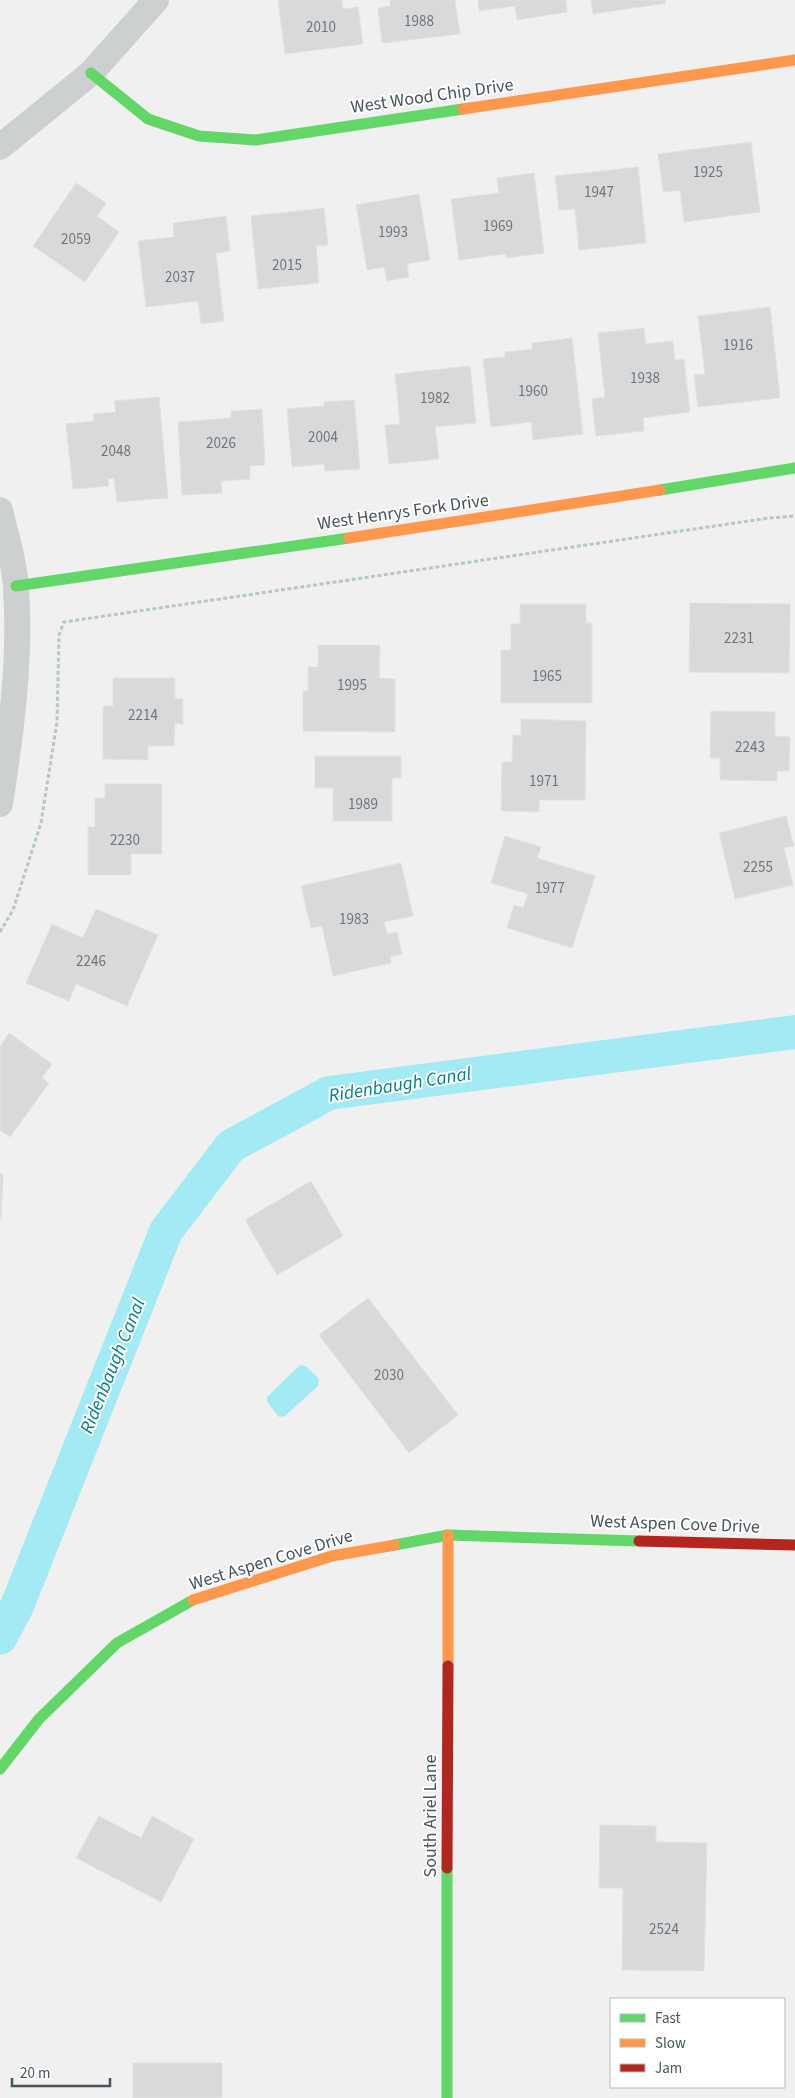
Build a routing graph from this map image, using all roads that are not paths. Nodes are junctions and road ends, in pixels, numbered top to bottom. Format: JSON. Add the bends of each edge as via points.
{"nodes":[{"id":1,"x":156,"y":0,"type":"edge"},
{"id":2,"x":795,"y":60,"type":"edge"},
{"id":3,"x":91,"y":73,"type":"junction"},
{"id":4,"x":0,"y":147,"type":"edge"},
{"id":5,"x":795,"y":468,"type":"edge"},
{"id":6,"x":0,"y":510,"type":"edge"},
{"id":7,"x":16,"y":586,"type":"junction"},
{"id":8,"x":0,"y":804,"type":"edge"},
{"id":9,"x":448,"y":1535,"type":"junction"},
{"id":10,"x":795,"y":1545,"type":"edge"},
{"id":11,"x":0,"y":1769,"type":"edge"},
{"id":12,"x":447,"y":2098,"type":"edge"}],
"edges":[{"from":1,"to":3,"type":"street"},
{"from":2,"to":3,"type":"street","name":"West Wood Chip Drive","via":[[256,140],[200,136],[148,118]]},
{"from":3,"to":4,"type":"street"},
{"from":5,"to":7,"type":"street","name":"West Henrys Fork Drive","via":[[436,525]]},
{"from":6,"to":7,"type":"street"},
{"from":7,"to":8,"type":"street","via":[[16,668]]},
{"from":9,"to":10,"type":"street","name":"West Aspen Cove Drive"},
{"from":9,"to":11,"type":"street","name":"West Aspen Cove Drive","via":[[332,1556],[196,1599],[117,1643],[38,1719]]},
{"from":9,"to":12,"type":"street","name":"South Ariel Lane"}]}
